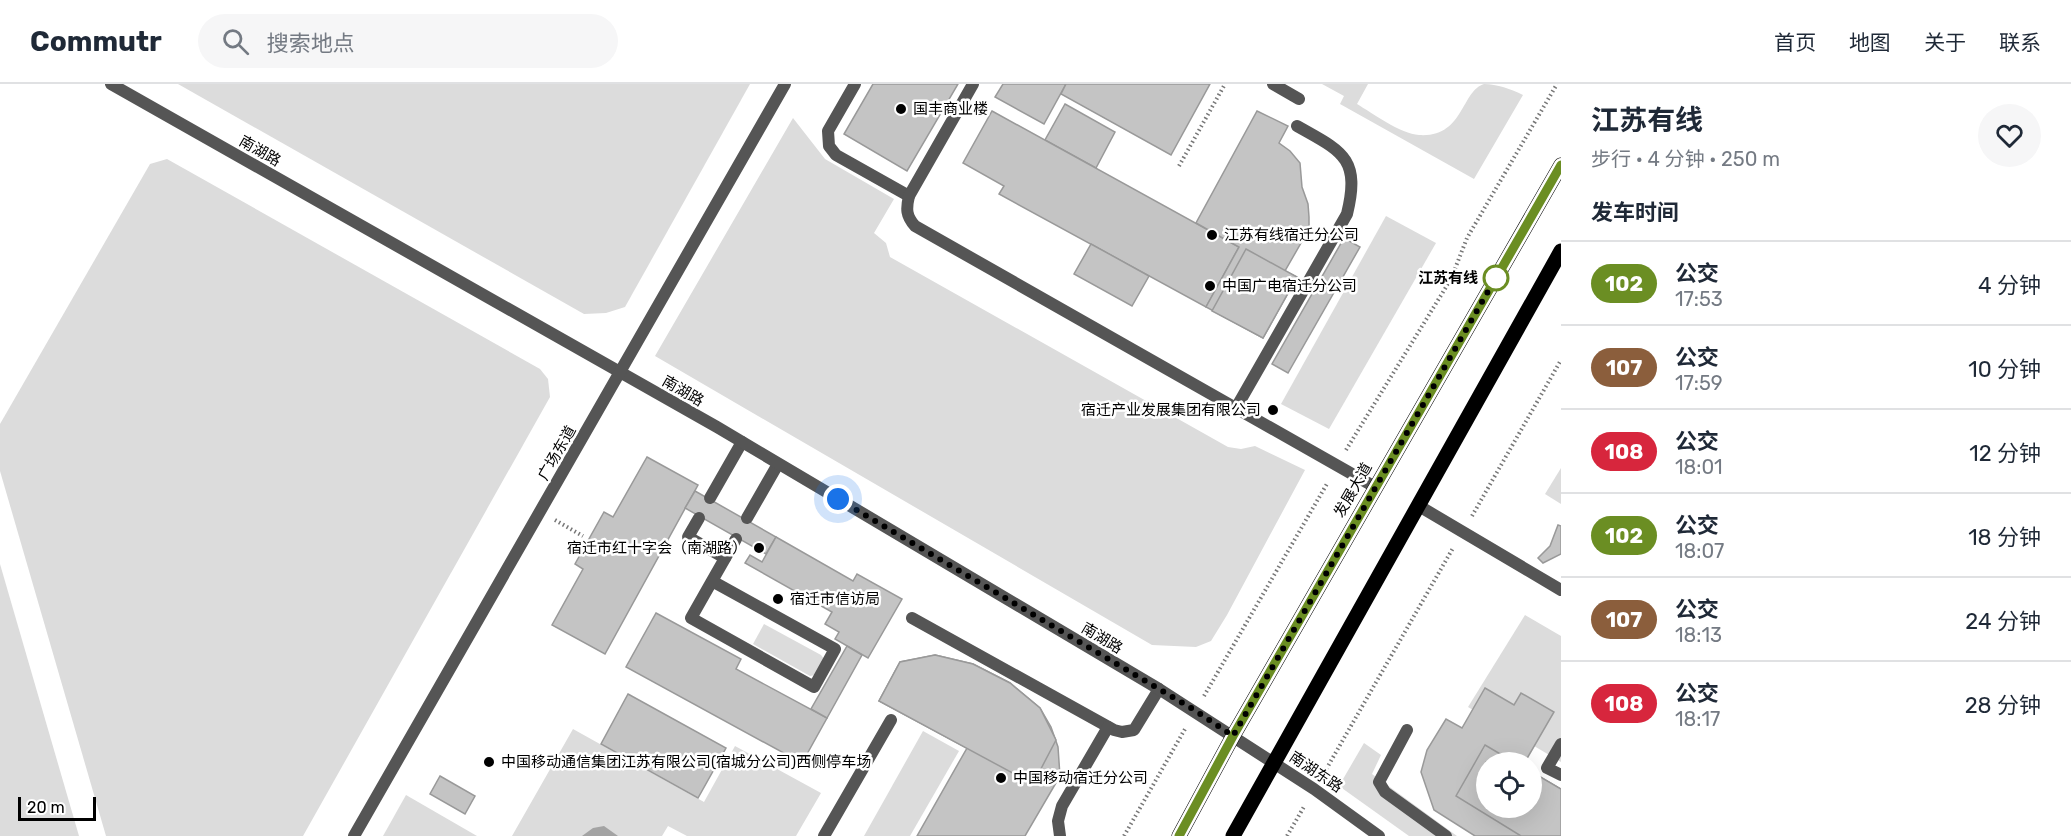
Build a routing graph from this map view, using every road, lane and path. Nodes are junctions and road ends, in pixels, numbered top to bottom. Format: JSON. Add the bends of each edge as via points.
{"nodes":[{"id":1,"x":111,"y":84,"type":"edge"},
{"id":2,"x":785,"y":84,"type":"edge"},
{"id":3,"x":855,"y":84,"type":"edge"},
{"id":4,"x":973,"y":84,"type":"edge"},
{"id":5,"x":1225,"y":84,"type":"edge"},
{"id":6,"x":1273,"y":84,"type":"edge"},
{"id":7,"x":1299,"y":99,"type":"dead end"},
{"id":8,"x":1297,"y":126,"type":"dead end"},
{"id":9,"x":1561,"y":165,"type":"edge"},
{"id":10,"x":1179,"y":166,"type":"dead end"},
{"id":11,"x":909,"y":196,"type":"junction"},
{"id":12,"x":1561,"y":251,"type":"edge"},
{"id":13,"x":1561,"y":360,"type":"edge"},
{"id":14,"x":621,"y":372,"type":"junction"},
{"id":15,"x":1236,"y":408,"type":"junction"},
{"id":16,"x":742,"y":442,"type":"junction"},
{"id":17,"x":778,"y":464,"type":"junction"},
{"id":18,"x":1376,"y":487,"type":"junction"},
{"id":19,"x":710,"y":498,"type":"dead end"},
{"id":20,"x":1419,"y":506,"type":"junction"},
{"id":21,"x":540,"y":512,"type":"junction"},
{"id":22,"x":699,"y":518,"type":"dead end"},
{"id":23,"x":747,"y":518,"type":"dead end"},
{"id":24,"x":1463,"y":531,"type":"junction"},
{"id":25,"x":583,"y":536,"type":"dead end"},
{"id":26,"x":736,"y":538,"type":"dead end"},
{"id":27,"x":725,"y":558,"type":"junction"},
{"id":28,"x":712,"y":581,"type":"junction"},
{"id":29,"x":1561,"y":591,"type":"edge"},
{"id":30,"x":912,"y":618,"type":"dead end"},
{"id":31,"x":1160,"y":689,"type":"junction"},
{"id":32,"x":891,"y":720,"type":"dead end"},
{"id":33,"x":1108,"y":727,"type":"junction"},
{"id":34,"x":1407,"y":730,"type":"dead end"},
{"id":35,"x":1233,"y":736,"type":"junction"},
{"id":36,"x":1561,"y":744,"type":"edge"},
{"id":37,"x":1275,"y":763,"type":"junction"},
{"id":38,"x":1561,"y":775,"type":"edge"},
{"id":39,"x":1314,"y":789,"type":"junction"},
{"id":40,"x":354,"y":836,"type":"edge"},
{"id":41,"x":824,"y":836,"type":"edge"},
{"id":42,"x":1060,"y":836,"type":"edge"},
{"id":43,"x":1179,"y":836,"type":"edge"},
{"id":44,"x":1233,"y":836,"type":"edge"},
{"id":45,"x":1287,"y":836,"type":"edge"},
{"id":46,"x":1379,"y":836,"type":"edge"},
{"id":47,"x":1446,"y":836,"type":"edge"}],
"edges":[{"from":1,"to":14,"type":"street","name":"南湖路"},
{"from":2,"to":14,"type":"street","name":"广场东道"},
{"from":3,"to":11,"type":"street","via":[[828,131],[830,146],[836,154]]},
{"from":4,"to":11,"type":"street"},
{"from":5,"to":10,"type":"path"},
{"from":6,"to":7,"type":"street"},
{"from":8,"to":15,"type":"street","via":[[1343,155],[1349,166],[1351,198],[1347,214]]},
{"from":9,"to":18,"type":"main road","name":"发展大道"},
{"from":11,"to":15,"type":"street","via":[[908,218],[915,226]]},
{"from":12,"to":20,"type":"main road"},
{"from":13,"to":24,"type":"path"},
{"from":14,"to":16,"type":"street","name":"南湖路"},
{"from":14,"to":21,"type":"street","name":"广场东道"},
{"from":15,"to":18,"type":"street"},
{"from":16,"to":17,"type":"street","name":"南湖路"},
{"from":16,"to":19,"type":"street"},
{"from":17,"to":23,"type":"street"},
{"from":17,"to":31,"type":"street","name":"南湖路"},
{"from":18,"to":35,"type":"main road","name":"发展大道"},
{"from":20,"to":24,"type":"street"},
{"from":20,"to":37,"type":"main road"},
{"from":21,"to":25,"type":"path"},
{"from":21,"to":40,"type":"street","name":"广场东道"},
{"from":22,"to":27,"type":"street","via":[[688,537]]},
{"from":24,"to":29,"type":"street"},
{"from":24,"to":39,"type":"path"},
{"from":26,"to":27,"type":"street"},
{"from":27,"to":28,"type":"street"},
{"from":28,"to":28,"type":"street","via":[[835,649],[814,687],[691,618]]},
{"from":30,"to":33,"type":"street"},
{"from":31,"to":33,"type":"street","via":[[1134,730],[1122,732]]},
{"from":31,"to":35,"type":"street","name":"南湖路"},
{"from":32,"to":41,"type":"street"},
{"from":33,"to":42,"type":"street","via":[[1062,806]]},
{"from":34,"to":47,"type":"street","via":[[1379,782],[1384,792]]},
{"from":35,"to":37,"type":"street","name":"南湖东路"},
{"from":35,"to":43,"type":"main road","name":"发展大道"},
{"from":36,"to":38,"type":"street","via":[[1547,768]]},
{"from":37,"to":39,"type":"street","name":"南湖东路"},
{"from":37,"to":44,"type":"main road"},
{"from":39,"to":45,"type":"path"},
{"from":39,"to":46,"type":"street","name":"南湖东路"}]}
